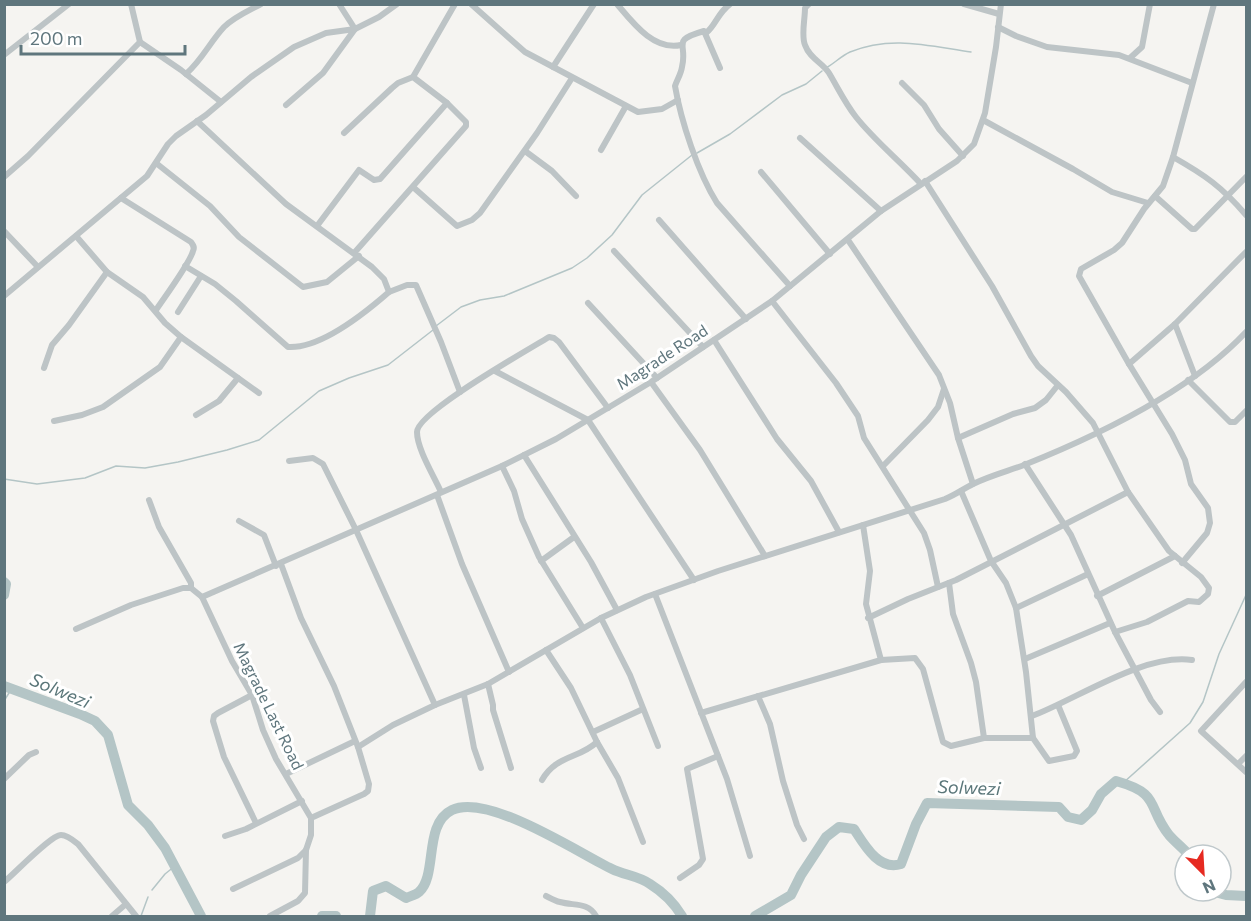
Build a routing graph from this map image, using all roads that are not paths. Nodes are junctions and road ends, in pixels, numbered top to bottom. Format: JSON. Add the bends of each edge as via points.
{"nodes":[{"id":1,"x":69,"y":4,"type":"edge"},
{"id":2,"x":261,"y":4,"type":"edge"},
{"id":3,"x":339,"y":4,"type":"edge"},
{"id":4,"x":397,"y":4,"type":"edge"},
{"id":5,"x":455,"y":4,"type":"edge"},
{"id":6,"x":471,"y":4,"type":"edge"},
{"id":7,"x":594,"y":4,"type":"edge"},
{"id":8,"x":617,"y":4,"type":"edge"},
{"id":9,"x":730,"y":4,"type":"edge"},
{"id":10,"x":809,"y":4,"type":"edge"},
{"id":11,"x":964,"y":4,"type":"edge"},
{"id":12,"x":1001,"y":4,"type":"edge"},
{"id":13,"x":1150,"y":4,"type":"edge"},
{"id":14,"x":1214,"y":4,"type":"edge"},
{"id":15,"x":132,"y":5,"type":"edge"},
{"id":16,"x":999,"y":14,"type":"junction"},
{"id":17,"x":998,"y":27,"type":"junction"},
{"id":18,"x":355,"y":29,"type":"junction"},
{"id":19,"x":706,"y":33,"type":"junction"},
{"id":20,"x":140,"y":42,"type":"junction"},
{"id":21,"x":681,"y":45,"type":"junction"},
{"id":22,"x":4,"y":55,"type":"edge"},
{"id":23,"x":1130,"y":58,"type":"junction"},
{"id":24,"x":553,"y":68,"type":"junction"},
{"id":25,"x":720,"y":68,"type":"dead end"},
{"id":26,"x":186,"y":74,"type":"junction"},
{"id":27,"x":413,"y":77,"type":"junction"},
{"id":28,"x":572,"y":78,"type":"junction"},
{"id":29,"x":902,"y":83,"type":"dead end"},
{"id":30,"x":1192,"y":83,"type":"junction"},
{"id":31,"x":678,"y":100,"type":"junction"},
{"id":32,"x":221,"y":102,"type":"junction"},
{"id":33,"x":447,"y":104,"type":"junction"},
{"id":34,"x":286,"y":105,"type":"dead end"},
{"id":35,"x":626,"y":106,"type":"junction"},
{"id":36,"x":983,"y":120,"type":"junction"},
{"id":37,"x":197,"y":121,"type":"junction"},
{"id":38,"x":344,"y":133,"type":"dead end"},
{"id":39,"x":801,"y":138,"type":"dead end"},
{"id":40,"x":601,"y":150,"type":"dead end"},
{"id":41,"x":525,"y":151,"type":"junction"},
{"id":42,"x":963,"y":156,"type":"junction"},
{"id":43,"x":1173,"y":158,"type":"junction"},
{"id":44,"x":156,"y":163,"type":"junction"},
{"id":45,"x":761,"y":172,"type":"dead end"},
{"id":46,"x":4,"y":177,"type":"edge"},
{"id":47,"x":1246,"y":177,"type":"edge"},
{"id":48,"x":923,"y":182,"type":"junction"},
{"id":49,"x":413,"y":187,"type":"junction"},
{"id":50,"x":576,"y":196,"type":"dead end"},
{"id":51,"x":1155,"y":196,"type":"junction"},
{"id":52,"x":1230,"y":196,"type":"junction"},
{"id":53,"x":121,"y":198,"type":"junction"},
{"id":54,"x":1148,"y":204,"type":"junction"},
{"id":55,"x":881,"y":211,"type":"junction"},
{"id":56,"x":1246,"y":215,"type":"edge"},
{"id":57,"x":659,"y":220,"type":"dead end"},
{"id":58,"x":317,"y":226,"type":"junction"},
{"id":59,"x":4,"y":231,"type":"edge"},
{"id":60,"x":76,"y":236,"type":"junction"},
{"id":61,"x":848,"y":240,"type":"junction"},
{"id":62,"x":614,"y":251,"type":"dead end"},
{"id":63,"x":1246,"y":252,"type":"edge"},
{"id":64,"x":357,"y":254,"type":"junction"},
{"id":65,"x":830,"y":254,"type":"junction"},
{"id":66,"x":185,"y":266,"type":"junction"},
{"id":67,"x":38,"y":267,"type":"junction"},
{"id":68,"x":107,"y":272,"type":"junction"},
{"id":69,"x":201,"y":276,"type":"junction"},
{"id":70,"x":790,"y":286,"type":"junction"},
{"id":71,"x":389,"y":292,"type":"junction"},
{"id":72,"x":4,"y":296,"type":"edge"},
{"id":73,"x":772,"y":302,"type":"junction"},
{"id":74,"x":588,"y":303,"type":"dead end"},
{"id":75,"x":156,"y":310,"type":"junction"},
{"id":76,"x":178,"y":312,"type":"dead end"},
{"id":77,"x":746,"y":319,"type":"junction"},
{"id":78,"x":1175,"y":324,"type":"junction"},
{"id":79,"x":1246,"y":332,"type":"edge"},
{"id":80,"x":181,"y":337,"type":"junction"},
{"id":81,"x":714,"y":340,"type":"junction"},
{"id":82,"x":703,"y":347,"type":"junction"},
{"id":83,"x":1129,"y":364,"type":"junction"},
{"id":84,"x":44,"y":368,"type":"dead end"},
{"id":85,"x":495,"y":371,"type":"junction"},
{"id":86,"x":1195,"y":376,"type":"junction"},
{"id":87,"x":238,"y":378,"type":"junction"},
{"id":88,"x":654,"y":380,"type":"junction"},
{"id":89,"x":1188,"y":380,"type":"junction"},
{"id":90,"x":1058,"y":385,"type":"junction"},
{"id":91,"x":945,"y":388,"type":"junction"},
{"id":92,"x":460,"y":392,"type":"junction"},
{"id":93,"x":260,"y":393,"type":"dead end"},
{"id":94,"x":1153,"y":402,"type":"junction"},
{"id":95,"x":608,"y":408,"type":"junction"},
{"id":96,"x":1246,"y":411,"type":"edge"},
{"id":97,"x":196,"y":416,"type":"dead end"},
{"id":98,"x":588,"y":420,"type":"junction"},
{"id":99,"x":54,"y":421,"type":"dead end"},
{"id":100,"x":1097,"y":432,"type":"junction"},
{"id":101,"x":958,"y":438,"type":"junction"},
{"id":102,"x":524,"y":455,"type":"junction"},
{"id":103,"x":289,"y":461,"type":"dead end"},
{"id":104,"x":1025,"y":464,"type":"junction"},
{"id":105,"x":502,"y":466,"type":"junction"},
{"id":106,"x":883,"y":466,"type":"junction"},
{"id":107,"x":973,"y":484,"type":"junction"},
{"id":108,"x":961,"y":491,"type":"junction"},
{"id":109,"x":1128,"y":492,"type":"junction"},
{"id":110,"x":439,"y":493,"type":"junction"},
{"id":111,"x":149,"y":500,"type":"dead end"},
{"id":112,"x":910,"y":510,"type":"junction"},
{"id":113,"x":239,"y":521,"type":"dead end"},
{"id":114,"x":1063,"y":524,"type":"junction"},
{"id":115,"x":863,"y":525,"type":"junction"},
{"id":116,"x":356,"y":530,"type":"junction"},
{"id":117,"x":839,"y":532,"type":"junction"},
{"id":118,"x":574,"y":537,"type":"junction"},
{"id":119,"x":765,"y":556,"type":"junction"},
{"id":120,"x":1174,"y":556,"type":"junction"},
{"id":121,"x":541,"y":561,"type":"junction"},
{"id":122,"x":991,"y":561,"type":"junction"},
{"id":123,"x":1182,"y":563,"type":"junction"},
{"id":124,"x":279,"y":565,"type":"junction"},
{"id":125,"x":1088,"y":574,"type":"junction"},
{"id":126,"x":694,"y":580,"type":"junction"},
{"id":127,"x":949,"y":583,"type":"junction"},
{"id":128,"x":938,"y":587,"type":"junction"},
{"id":129,"x":191,"y":588,"type":"junction"},
{"id":130,"x":655,"y":594,"type":"junction"},
{"id":131,"x":1097,"y":596,"type":"junction"},
{"id":132,"x":202,"y":597,"type":"junction"},
{"id":133,"x":1016,"y":608,"type":"junction"},
{"id":134,"x":617,"y":610,"type":"junction"},
{"id":135,"x":601,"y":618,"type":"junction"},
{"id":136,"x":868,"y":618,"type":"junction"},
{"id":137,"x":1110,"y":623,"type":"junction"},
{"id":138,"x":583,"y":628,"type":"junction"},
{"id":139,"x":76,"y":629,"type":"dead end"},
{"id":140,"x":1115,"y":632,"type":"junction"},
{"id":141,"x":546,"y":650,"type":"junction"},
{"id":142,"x":1024,"y":659,"type":"junction"},
{"id":143,"x":881,"y":660,"type":"junction"},
{"id":144,"x":1192,"y":660,"type":"dead end"},
{"id":145,"x":1136,"y":669,"type":"junction"},
{"id":146,"x":509,"y":672,"type":"junction"},
{"id":147,"x":1246,"y":682,"type":"edge"},
{"id":148,"x":488,"y":684,"type":"junction"},
{"id":149,"x":252,"y":695,"type":"junction"},
{"id":150,"x":464,"y":695,"type":"junction"},
{"id":151,"x":758,"y":696,"type":"junction"},
{"id":152,"x":435,"y":705,"type":"junction"},
{"id":153,"x":1058,"y":705,"type":"junction"},
{"id":154,"x":643,"y":709,"type":"junction"},
{"id":155,"x":1160,"y":712,"type":"dead end"},
{"id":156,"x":701,"y":713,"type":"junction"},
{"id":157,"x":1032,"y":716,"type":"junction"},
{"id":158,"x":593,"y":732,"type":"junction"},
{"id":159,"x":984,"y":738,"type":"junction"},
{"id":160,"x":1033,"y":738,"type":"junction"},
{"id":161,"x":597,"y":742,"type":"junction"},
{"id":162,"x":357,"y":744,"type":"junction"},
{"id":163,"x":658,"y":746,"type":"dead end"},
{"id":164,"x":36,"y":752,"type":"dead end"},
{"id":165,"x":718,"y":756,"type":"junction"},
{"id":166,"x":1246,"y":756,"type":"edge"},
{"id":167,"x":1238,"y":764,"type":"junction"},
{"id":168,"x":480,"y":768,"type":"dead end"},
{"id":169,"x":512,"y":768,"type":"dead end"},
{"id":170,"x":1246,"y":772,"type":"edge"},
{"id":171,"x":286,"y":774,"type":"junction"},
{"id":172,"x":4,"y":778,"type":"edge"},
{"id":173,"x":542,"y":780,"type":"dead end"},
{"id":174,"x":302,"y":801,"type":"junction"},
{"id":175,"x":311,"y":818,"type":"junction"},
{"id":176,"x":256,"y":823,"type":"junction"},
{"id":177,"x":225,"y":836,"type":"dead end"},
{"id":178,"x":804,"y":839,"type":"dead end"},
{"id":179,"x":643,"y":842,"type":"dead end"},
{"id":180,"x":306,"y":850,"type":"junction"},
{"id":181,"x":750,"y":856,"type":"dead end"},
{"id":182,"x":681,"y":878,"type":"dead end"},
{"id":183,"x":4,"y":882,"type":"edge"},
{"id":184,"x":233,"y":889,"type":"dead end"},
{"id":185,"x":546,"y":896,"type":"dead end"},
{"id":186,"x":126,"y":904,"type":"junction"},
{"id":187,"x":112,"y":916,"type":"edge"},
{"id":188,"x":135,"y":916,"type":"edge"},
{"id":189,"x":270,"y":916,"type":"edge"},
{"id":190,"x":596,"y":916,"type":"edge"}],
"edges":[{"from":1,"to":22,"type":"street"},
{"from":2,"to":26,"type":"street","via":[[223,28]]},
{"from":3,"to":18,"type":"street"},
{"from":4,"to":18,"type":"street"},
{"from":5,"to":27,"type":"street"},
{"from":6,"to":24,"type":"street","via":[[525,52]]},
{"from":7,"to":24,"type":"street"},
{"from":8,"to":21,"type":"street","via":[[651,39],[669,47]]},
{"from":9,"to":19,"type":"street"},
{"from":10,"to":48,"type":"street","via":[[804,43],[814,60],[829,74],[857,118]]},
{"from":11,"to":16,"type":"street"},
{"from":12,"to":16,"type":"street","name":"Magrade Road"},
{"from":13,"to":23,"type":"street","via":[[1142,47]]},
{"from":14,"to":30,"type":"street"},
{"from":15,"to":20,"type":"street"},
{"from":16,"to":17,"type":"street","name":"Magrade Road"},
{"from":17,"to":23,"type":"street","via":[[1047,46]]},
{"from":17,"to":36,"type":"street","name":"Magrade Road"},
{"from":18,"to":32,"type":"street","via":[[326,33],[294,47]]},
{"from":18,"to":34,"type":"street","via":[[323,74]]},
{"from":19,"to":21,"type":"street","via":[[688,36]]},
{"from":19,"to":25,"type":"street"},
{"from":20,"to":26,"type":"street"},
{"from":20,"to":46,"type":"street"},
{"from":21,"to":31,"type":"street","via":[[683,63],[675,86]]},
{"from":23,"to":30,"type":"street"},
{"from":24,"to":28,"type":"street"},
{"from":26,"to":32,"type":"street"},
{"from":27,"to":33,"type":"street"},
{"from":27,"to":38,"type":"street","via":[[398,83]]},
{"from":28,"to":35,"type":"street"},
{"from":28,"to":41,"type":"street"},
{"from":29,"to":42,"type":"street"},
{"from":30,"to":43,"type":"street"},
{"from":31,"to":35,"type":"street","via":[[645,112]]},
{"from":31,"to":70,"type":"street","via":[[709,191]]},
{"from":32,"to":37,"type":"street"},
{"from":33,"to":49,"type":"street","via":[[464,118],[466,126]]},
{"from":33,"to":58,"type":"street","via":[[380,179],[374,180],[359,170]]},
{"from":35,"to":40,"type":"street"},
{"from":36,"to":42,"type":"street","name":"Magrade Road","via":[[974,144]]},
{"from":36,"to":54,"type":"street","via":[[1112,192]]},
{"from":37,"to":44,"type":"street","via":[[168,144]]},
{"from":37,"to":58,"type":"street","via":[[286,204]]},
{"from":39,"to":55,"type":"street"},
{"from":41,"to":49,"type":"street","via":[[480,213],[462,225],[452,223]]},
{"from":41,"to":50,"type":"street"},
{"from":42,"to":48,"type":"street","name":"Magrade Road"},
{"from":43,"to":51,"type":"street"},
{"from":43,"to":52,"type":"street","via":[[1208,177]]},
{"from":44,"to":53,"type":"street"},
{"from":44,"to":64,"type":"street","via":[[210,206],[239,237],[303,287],[327,282]]},
{"from":45,"to":65,"type":"street"},
{"from":47,"to":52,"type":"street"},
{"from":48,"to":55,"type":"street","name":"Magrade Road"},
{"from":48,"to":90,"type":"street","via":[[992,286],[1031,356]]},
{"from":49,"to":64,"type":"street"},
{"from":51,"to":52,"type":"street","via":[[1194,230]]},
{"from":51,"to":54,"type":"street"},
{"from":52,"to":56,"type":"street"},
{"from":53,"to":60,"type":"street"},
{"from":53,"to":66,"type":"street","via":[[191,242],[194,250]]},
{"from":54,"to":83,"type":"street","via":[[1122,243],[1079,272]]},
{"from":55,"to":61,"type":"street","name":"Magrade Road"},
{"from":57,"to":77,"type":"street"},
{"from":58,"to":64,"type":"street"},
{"from":59,"to":67,"type":"street"},
{"from":60,"to":67,"type":"street"},
{"from":60,"to":68,"type":"street"},
{"from":61,"to":65,"type":"street","name":"Magrade Road"},
{"from":61,"to":91,"type":"street"},
{"from":62,"to":82,"type":"street"},
{"from":63,"to":78,"type":"street"},
{"from":64,"to":71,"type":"street","via":[[384,279]]},
{"from":65,"to":70,"type":"street","name":"Magrade Road"},
{"from":66,"to":69,"type":"street"},
{"from":66,"to":75,"type":"street"},
{"from":67,"to":72,"type":"street"},
{"from":68,"to":75,"type":"street"},
{"from":68,"to":84,"type":"street","via":[[52,345]]},
{"from":69,"to":71,"type":"street","via":[[288,347],[316,341]]},
{"from":69,"to":76,"type":"street"},
{"from":70,"to":73,"type":"street","name":"Magrade Road"},
{"from":71,"to":92,"type":"street","via":[[416,285]]},
{"from":73,"to":77,"type":"street","name":"Magrade Road"},
{"from":73,"to":106,"type":"street","via":[[854,410],[864,438]]},
{"from":74,"to":88,"type":"street"},
{"from":75,"to":80,"type":"street"},
{"from":77,"to":81,"type":"street","name":"Magrade Road"},
{"from":78,"to":83,"type":"street"},
{"from":78,"to":86,"type":"street"},
{"from":79,"to":86,"type":"street"},
{"from":80,"to":87,"type":"street"},
{"from":80,"to":99,"type":"street","via":[[160,367],[103,407]]},
{"from":81,"to":82,"type":"street","name":"Magrade Road"},
{"from":81,"to":117,"type":"street","via":[[777,439],[811,481]]},
{"from":82,"to":88,"type":"street","name":"Magrade Road"},
{"from":83,"to":94,"type":"street"},
{"from":85,"to":92,"type":"street"},
{"from":85,"to":95,"type":"street","via":[[552,337]]},
{"from":85,"to":98,"type":"street"},
{"from":86,"to":89,"type":"street"},
{"from":87,"to":93,"type":"street"},
{"from":87,"to":97,"type":"street","via":[[219,401]]},
{"from":88,"to":95,"type":"street","name":"Magrade Road"},
{"from":88,"to":119,"type":"street"},
{"from":89,"to":94,"type":"street"},
{"from":89,"to":96,"type":"street","via":[[1230,422]]},
{"from":90,"to":100,"type":"street","via":[[1087,415]]},
{"from":90,"to":101,"type":"street","via":[[1035,408]]},
{"from":91,"to":101,"type":"street"},
{"from":91,"to":106,"type":"street","via":[[928,420]]},
{"from":92,"to":110,"type":"street","via":[[417,428]]},
{"from":94,"to":100,"type":"street"},
{"from":94,"to":123,"type":"street","via":[[1179,446],[1191,484],[1208,508],[1207,532]]},
{"from":95,"to":98,"type":"street","name":"Magrade Road"},
{"from":98,"to":102,"type":"street","name":"Magrade Road"},
{"from":98,"to":126,"type":"street"},
{"from":100,"to":104,"type":"street"},
{"from":100,"to":109,"type":"street"},
{"from":101,"to":107,"type":"street"},
{"from":102,"to":105,"type":"street","name":"Magrade Road"},
{"from":102,"to":118,"type":"street"},
{"from":103,"to":116,"type":"street","via":[[313,458],[323,464]]},
{"from":104,"to":107,"type":"street"},
{"from":104,"to":114,"type":"street"},
{"from":105,"to":110,"type":"street","name":"Magrade Road"},
{"from":105,"to":121,"type":"street"},
{"from":106,"to":112,"type":"street"},
{"from":107,"to":108,"type":"street"},
{"from":108,"to":112,"type":"street"},
{"from":108,"to":122,"type":"street"},
{"from":109,"to":114,"type":"street"},
{"from":109,"to":120,"type":"street"},
{"from":110,"to":116,"type":"street","name":"Magrade Road"},
{"from":110,"to":146,"type":"street","via":[[462,564]]},
{"from":111,"to":129,"type":"street"},
{"from":112,"to":115,"type":"street"},
{"from":112,"to":128,"type":"street","via":[[927,540]]},
{"from":113,"to":124,"type":"street","via":[[264,535]]},
{"from":114,"to":122,"type":"street"},
{"from":114,"to":125,"type":"street"},
{"from":115,"to":117,"type":"street"},
{"from":115,"to":136,"type":"street","via":[[870,571]]},
{"from":116,"to":124,"type":"street","name":"Magrade Road"},
{"from":116,"to":152,"type":"street"},
{"from":117,"to":119,"type":"street"},
{"from":118,"to":121,"type":"street"},
{"from":118,"to":134,"type":"street"},
{"from":119,"to":126,"type":"street"},
{"from":120,"to":123,"type":"street"},
{"from":120,"to":131,"type":"street"},
{"from":121,"to":138,"type":"street"},
{"from":122,"to":127,"type":"street"},
{"from":122,"to":133,"type":"street"},
{"from":123,"to":140,"type":"street","via":[[1208,585],[1204,599],[1188,601]]},
{"from":124,"to":132,"type":"street","name":"Magrade Road"},
{"from":124,"to":162,"type":"street"},
{"from":125,"to":131,"type":"street"},
{"from":125,"to":133,"type":"street"},
{"from":126,"to":130,"type":"street"},
{"from":127,"to":128,"type":"street"},
{"from":127,"to":159,"type":"street","via":[[954,614],[976,682]]},
{"from":128,"to":136,"type":"street"},
{"from":129,"to":132,"type":"street"},
{"from":129,"to":139,"type":"street","via":[[131,606]]},
{"from":130,"to":134,"type":"street"},
{"from":130,"to":156,"type":"street"},
{"from":131,"to":137,"type":"street"},
{"from":132,"to":149,"type":"street","name":"Magrade Last Road"},
{"from":133,"to":142,"type":"street"},
{"from":134,"to":135,"type":"street"},
{"from":135,"to":138,"type":"street"},
{"from":135,"to":154,"type":"street"},
{"from":136,"to":143,"type":"street"},
{"from":137,"to":140,"type":"street"},
{"from":137,"to":142,"type":"street"},
{"from":138,"to":141,"type":"street"},
{"from":140,"to":145,"type":"street"},
{"from":141,"to":146,"type":"street"},
{"from":141,"to":158,"type":"street"},
{"from":142,"to":157,"type":"street"},
{"from":143,"to":151,"type":"street"},
{"from":143,"to":159,"type":"street","via":[[908,657],[920,662],[946,745]]},
{"from":144,"to":145,"type":"street","via":[[1177,659]]},
{"from":145,"to":153,"type":"street"},
{"from":145,"to":155,"type":"street"},
{"from":146,"to":148,"type":"street"},
{"from":147,"to":167,"type":"street","via":[[1201,732]]},
{"from":148,"to":150,"type":"street"},
{"from":148,"to":169,"type":"street"},
{"from":149,"to":171,"type":"street","name":"Magrade Last Road","via":[[263,730]]},
{"from":149,"to":176,"type":"street","via":[[218,713],[213,721],[224,757]]},
{"from":150,"to":152,"type":"street"},
{"from":150,"to":168,"type":"street"},
{"from":151,"to":156,"type":"street"},
{"from":151,"to":178,"type":"street","via":[[771,724],[783,781]]},
{"from":152,"to":162,"type":"street"},
{"from":153,"to":157,"type":"street"},
{"from":153,"to":160,"type":"street","via":[[1076,754],[1049,761]]},
{"from":154,"to":158,"type":"street"},
{"from":154,"to":163,"type":"street"},
{"from":156,"to":165,"type":"street"},
{"from":157,"to":160,"type":"street"},
{"from":158,"to":161,"type":"street"},
{"from":159,"to":160,"type":"street"},
{"from":161,"to":173,"type":"street","via":[[585,752],[552,766]]},
{"from":161,"to":179,"type":"street","via":[[618,778]]},
{"from":162,"to":171,"type":"street"},
{"from":162,"to":175,"type":"street","via":[[368,791]]},
{"from":164,"to":172,"type":"street"},
{"from":165,"to":181,"type":"street"},
{"from":165,"to":182,"type":"street","via":[[687,769],[703,860]]},
{"from":166,"to":167,"type":"street"},
{"from":167,"to":170,"type":"street"},
{"from":171,"to":174,"type":"street","name":"Magrade Last Road"},
{"from":174,"to":175,"type":"street","name":"Magrade Last Road"},
{"from":174,"to":176,"type":"street"},
{"from":175,"to":180,"type":"street"},
{"from":176,"to":177,"type":"street"},
{"from":180,"to":184,"type":"street","via":[[290,862]]},
{"from":180,"to":189,"type":"street","via":[[305,893]]},
{"from":183,"to":186,"type":"street","via":[[51,839],[67,836],[78,844]]},
{"from":185,"to":190,"type":"street","via":[[583,905]]},
{"from":186,"to":187,"type":"street"},
{"from":186,"to":188,"type":"street"}]}
